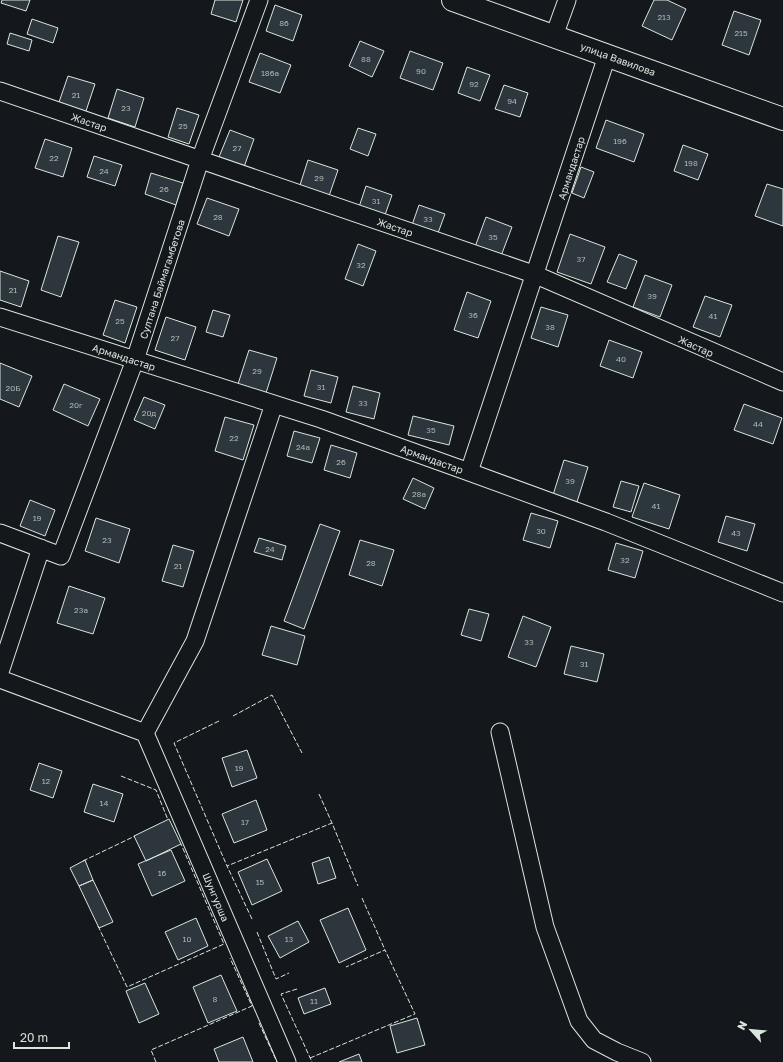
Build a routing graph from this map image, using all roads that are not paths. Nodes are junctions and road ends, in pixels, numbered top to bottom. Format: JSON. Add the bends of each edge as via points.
{"nodes":[{"id":1,"x":259,"y":0,"type":"edge"},
{"id":2,"x":453,"y":0,"type":"edge"},
{"id":3,"x":567,"y":0,"type":"edge"},
{"id":4,"x":554,"y":36,"type":"junction"},
{"id":5,"x":607,"y":56,"type":"junction"},
{"id":6,"x":0,"y":91,"type":"edge"},
{"id":7,"x":783,"y":119,"type":"edge"},
{"id":8,"x":200,"y":160,"type":"junction"},
{"id":9,"x":536,"y":275,"type":"junction"},
{"id":10,"x":0,"y":317,"type":"edge"},
{"id":11,"x":135,"y":360,"type":"junction"},
{"id":12,"x":783,"y":382,"type":"edge"},
{"id":13,"x":274,"y":404,"type":"junction"},
{"id":14,"x":469,"y":472,"type":"junction"},
{"id":15,"x":0,"y":533,"type":"edge"},
{"id":16,"x":42,"y":548,"type":"junction"},
{"id":17,"x":783,"y":592,"type":"edge"},
{"id":18,"x":0,"y":672,"type":"edge"},
{"id":19,"x":0,"y":679,"type":"edge"},
{"id":20,"x":500,"y":732,"type":"dead end"},
{"id":21,"x":145,"y":733,"type":"junction"},
{"id":22,"x":287,"y":1062,"type":"edge"},
{"id":23,"x":642,"y":1062,"type":"edge"}],
"edges":[{"from":1,"to":8,"type":"street","name":"Султана Баймагамбетова"},
{"from":2,"to":4,"type":"street","name":"улица Вавилова"},
{"from":3,"to":4,"type":"street"},
{"from":4,"to":5,"type":"street","name":"улица Вавилова"},
{"from":5,"to":7,"type":"street","name":"улица Вавилова"},
{"from":5,"to":9,"type":"street","name":"Армандастар"},
{"from":6,"to":8,"type":"street","name":"Жастар"},
{"from":8,"to":9,"type":"street","name":"Жастар"},
{"from":8,"to":11,"type":"street","name":"Султана Баймагамбетова"},
{"from":9,"to":12,"type":"street","name":"Жастар"},
{"from":9,"to":14,"type":"street","name":"Армандастар"},
{"from":10,"to":11,"type":"street","name":"Армандастар"},
{"from":11,"to":13,"type":"street","name":"Армандастар"},
{"from":11,"to":16,"type":"street","name":"Султана Баймагамбетова","via":[[61,556]]},
{"from":13,"to":14,"type":"street","name":"Армандастар"},
{"from":13,"to":21,"type":"street","via":[[195,641]]},
{"from":14,"to":17,"type":"street","via":[[606,522]]},
{"from":15,"to":16,"type":"street"},
{"from":16,"to":18,"type":"street"},
{"from":19,"to":21,"type":"street"},
{"from":20,"to":23,"type":"street","via":[[545,927],[579,1021],[594,1040]]},
{"from":21,"to":22,"type":"street","name":"Шунгурша"}]}
